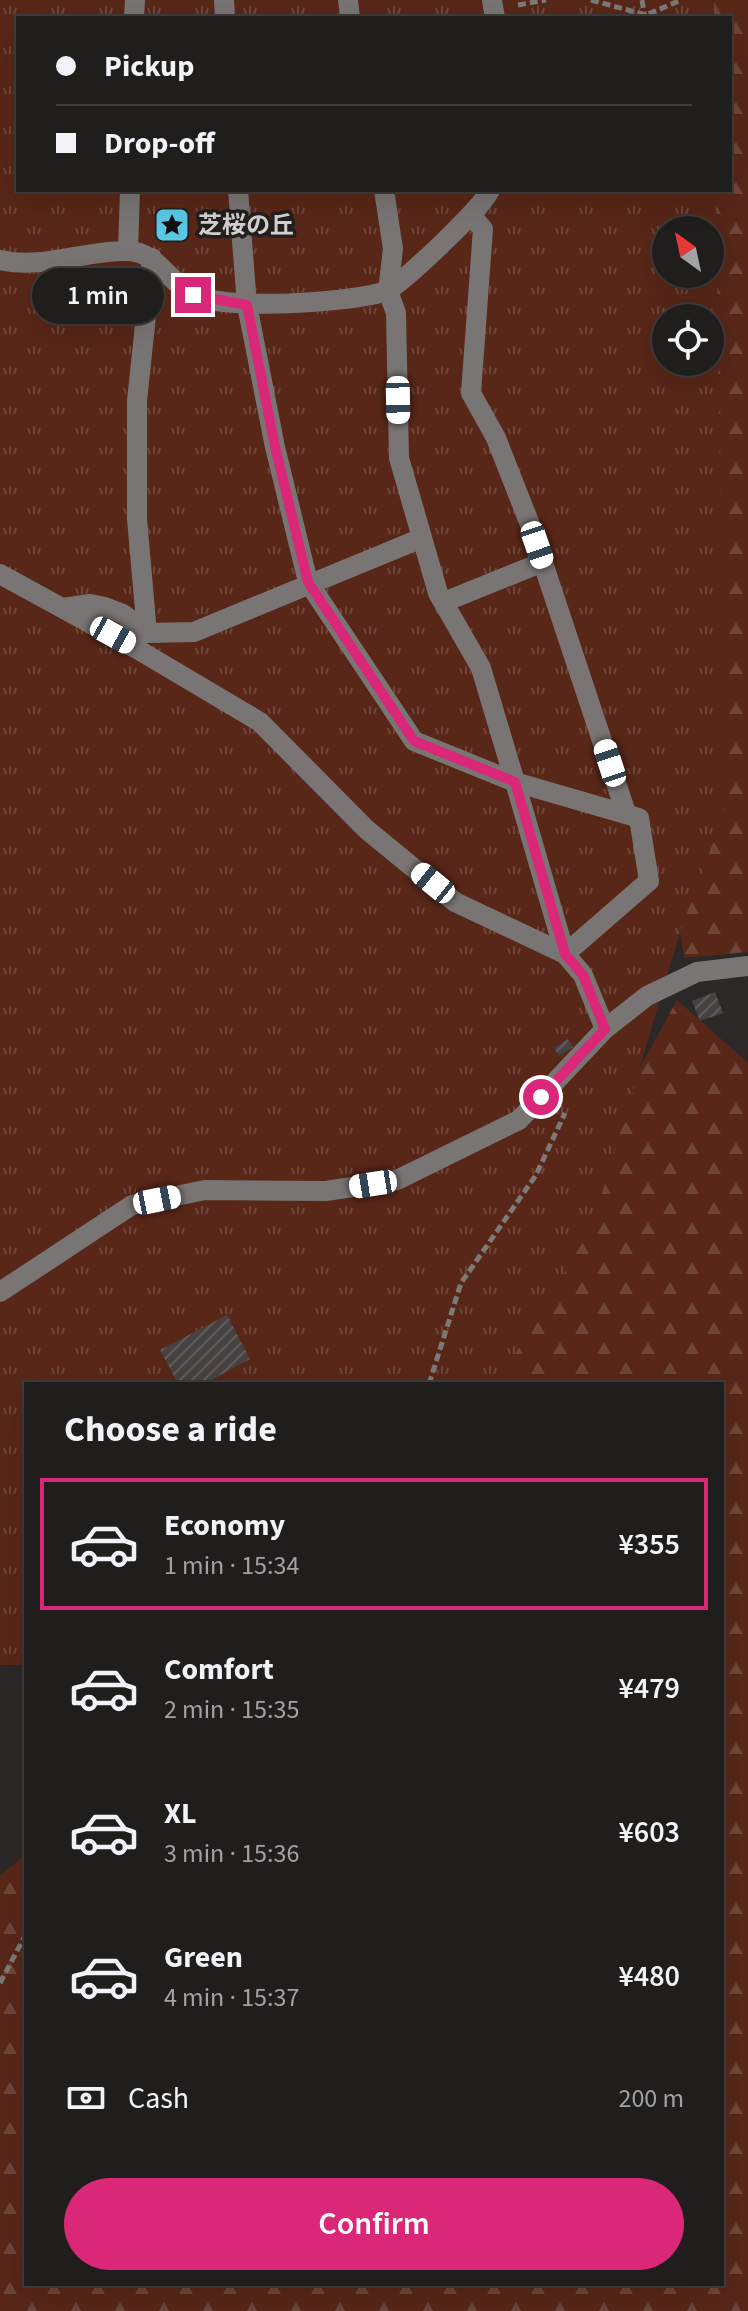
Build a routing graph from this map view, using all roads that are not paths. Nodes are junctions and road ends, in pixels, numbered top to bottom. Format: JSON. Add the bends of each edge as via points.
{"nodes":[{"id":1,"x":130,"y":192,"type":"edge"},
{"id":2,"x":238,"y":192,"type":"edge"},
{"id":3,"x":384,"y":192,"type":"edge"},
{"id":4,"x":488,"y":192,"type":"edge"},
{"id":5,"x":471,"y":215,"type":"junction"},
{"id":6,"x":128,"y":251,"type":"junction"},
{"id":7,"x":152,"y":258,"type":"junction"},
{"id":8,"x":0,"y":260,"type":"edge"},
{"id":9,"x":388,"y":291,"type":"junction"},
{"id":10,"x":247,"y":305,"type":"junction"},
{"id":11,"x":422,"y":538,"type":"junction"},
{"id":12,"x":543,"y":562,"type":"junction"},
{"id":13,"x":0,"y":574,"type":"edge"},
{"id":14,"x":308,"y":582,"type":"junction"},
{"id":15,"x":444,"y":602,"type":"junction"},
{"id":16,"x":63,"y":608,"type":"junction"},
{"id":17,"x":147,"y":633,"type":"junction"},
{"id":18,"x":515,"y":782,"type":"junction"},
{"id":19,"x":626,"y":813,"type":"junction"},
{"id":20,"x":565,"y":954,"type":"junction"},
{"id":21,"x":748,"y":966,"type":"edge"},
{"id":22,"x":605,"y":1029,"type":"junction"},
{"id":23,"x":0,"y":1292,"type":"edge"}],
"edges":[{"from":1,"to":6,"type":"street"},
{"from":2,"to":10,"type":"street"},
{"from":3,"to":9,"type":"street","via":[[393,249]]},
{"from":4,"to":5,"type":"street"},
{"from":5,"to":9,"type":"street"},
{"from":5,"to":12,"type":"street","via":[[483,229],[471,393],[496,438]]},
{"from":6,"to":7,"type":"street"},
{"from":6,"to":8,"type":"street","via":[[50,261]]},
{"from":7,"to":10,"type":"street","via":[[193,295]]},
{"from":7,"to":17,"type":"street","via":[[137,401],[137,519]]},
{"from":9,"to":10,"type":"street"},
{"from":9,"to":11,"type":"street","via":[[396,313],[399,458]]},
{"from":10,"to":14,"type":"street"},
{"from":11,"to":14,"type":"street"},
{"from":11,"to":15,"type":"street"},
{"from":12,"to":15,"type":"street"},
{"from":12,"to":19,"type":"street"},
{"from":13,"to":16,"type":"street"},
{"from":14,"to":17,"type":"street","via":[[194,632]]},
{"from":14,"to":18,"type":"street","via":[[414,741]]},
{"from":15,"to":18,"type":"street","via":[[481,668]]},
{"from":16,"to":17,"type":"street","via":[[105,607]]},
{"from":16,"to":20,"type":"street","via":[[260,722],[366,829],[455,902]]},
{"from":18,"to":19,"type":"street"},
{"from":18,"to":20,"type":"street"},
{"from":19,"to":20,"type":"street","via":[[639,818],[649,881]]},
{"from":20,"to":22,"type":"street","via":[[583,975]]},
{"from":21,"to":22,"type":"street","via":[[697,972],[647,996]]},
{"from":22,"to":23,"type":"street","via":[[519,1120],[397,1180],[326,1191],[205,1190],[132,1205]]}]}
